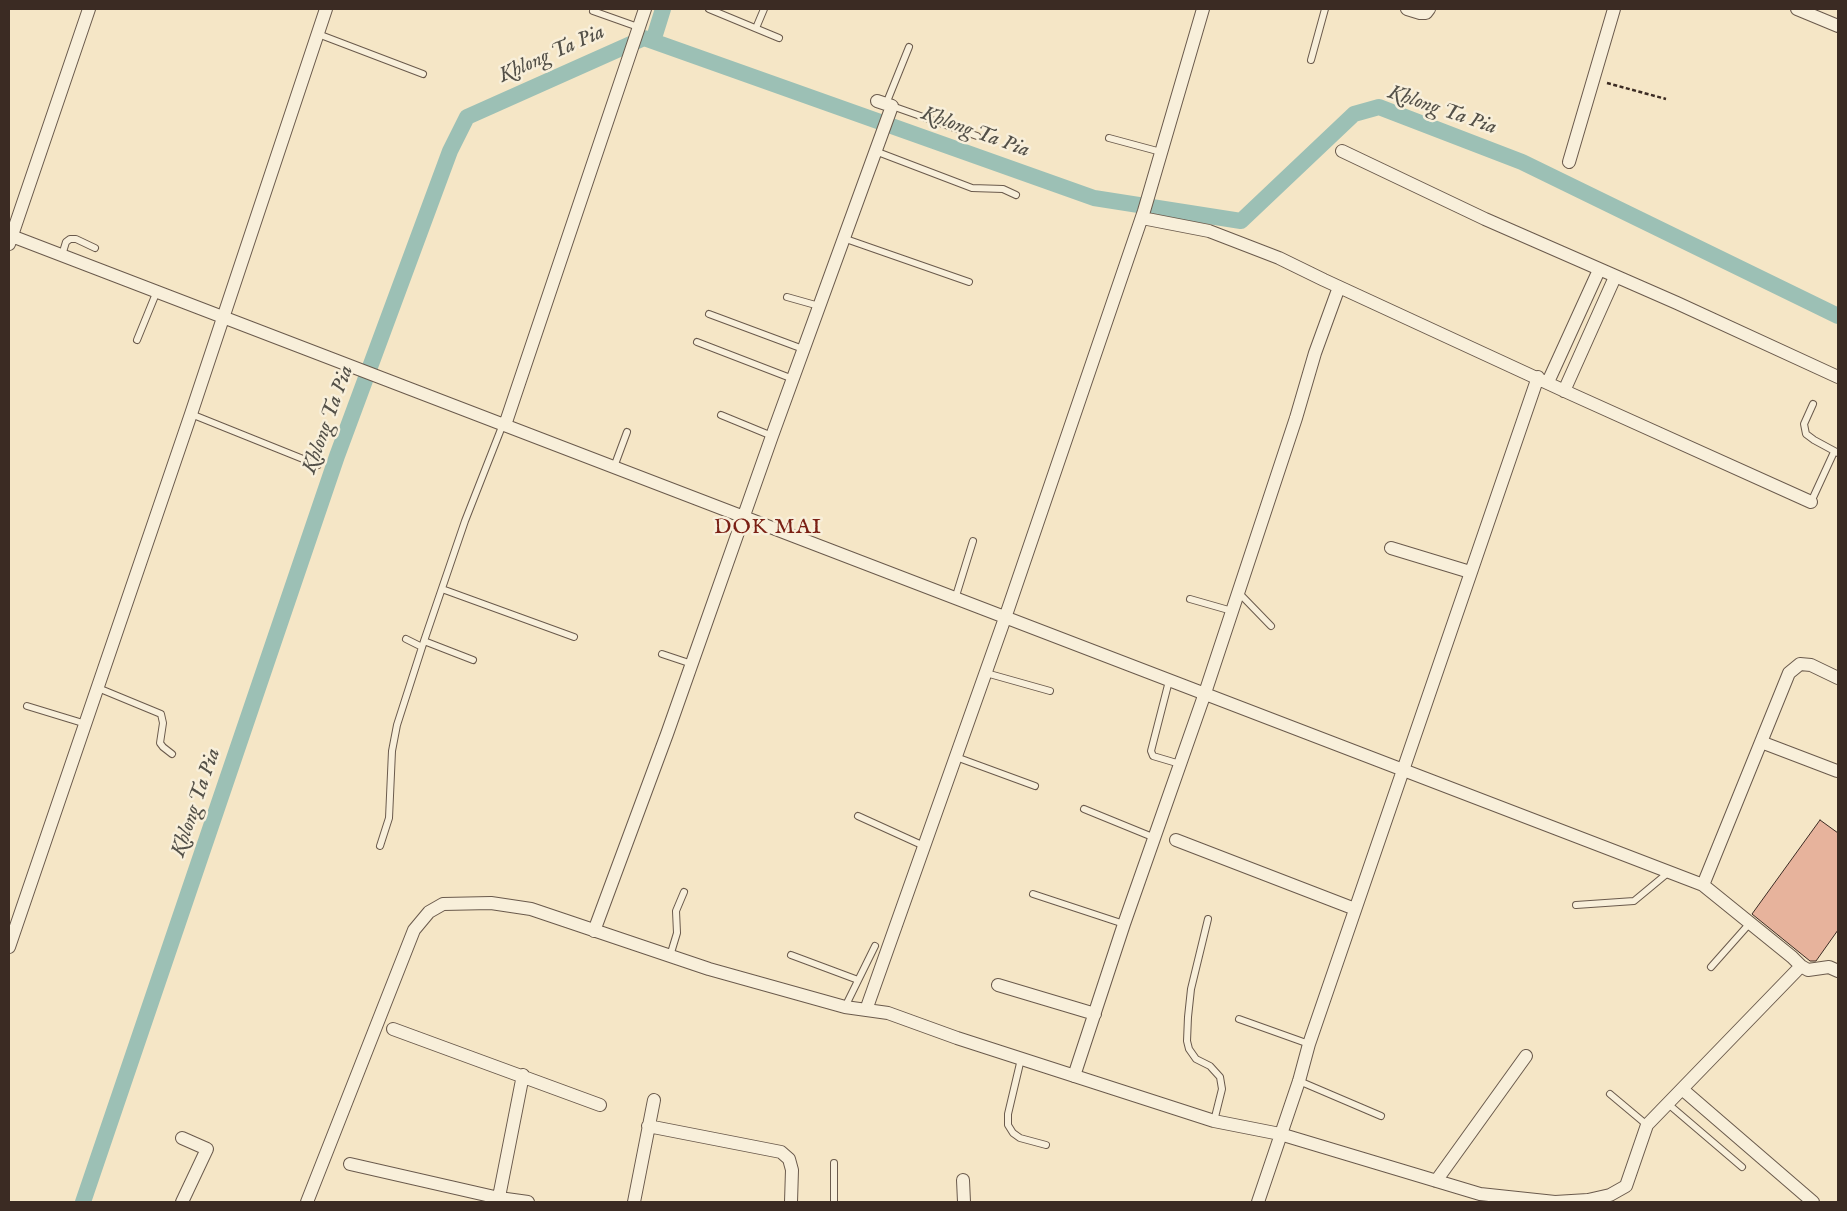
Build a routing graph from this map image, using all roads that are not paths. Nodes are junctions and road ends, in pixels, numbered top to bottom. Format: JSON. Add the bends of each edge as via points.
{"nodes":[{"id":1,"x":88,"y":9,"type":"edge"},
{"id":2,"x":326,"y":9,"type":"edge"},
{"id":3,"x":645,"y":9,"type":"edge"},
{"id":4,"x":709,"y":9,"type":"edge"},
{"id":5,"x":764,"y":9,"type":"edge"},
{"id":6,"x":1203,"y":9,"type":"edge"},
{"id":7,"x":1324,"y":9,"type":"edge"},
{"id":8,"x":1406,"y":9,"type":"edge"},
{"id":9,"x":1429,"y":9,"type":"edge"},
{"id":10,"x":1614,"y":9,"type":"edge"},
{"id":11,"x":1797,"y":9,"type":"edge"},
{"id":12,"x":593,"y":11,"type":"dead end"},
{"id":13,"x":1838,"y":26,"type":"edge"},
{"id":14,"x":638,"y":28,"type":"junction"},
{"id":15,"x":756,"y":28,"type":"junction"},
{"id":16,"x":318,"y":34,"type":"junction"},
{"id":17,"x":779,"y":38,"type":"dead end"},
{"id":18,"x":909,"y":47,"type":"dead end"},
{"id":19,"x":1311,"y":60,"type":"dead end"},
{"id":20,"x":423,"y":74,"type":"dead end"},
{"id":21,"x":886,"y":106,"type":"junction"},
{"id":22,"x":977,"y":136,"type":"dead end"},
{"id":23,"x":1109,"y":138,"type":"dead end"},
{"id":24,"x":875,"y":151,"type":"junction"},
{"id":25,"x":1342,"y":151,"type":"dead end"},
{"id":26,"x":1162,"y":155,"type":"junction"},
{"id":27,"x":1569,"y":162,"type":"dead end"},
{"id":28,"x":1016,"y":195,"type":"dead end"},
{"id":29,"x":1143,"y":214,"type":"junction"},
{"id":30,"x":10,"y":238,"type":"edge"},
{"id":31,"x":843,"y":238,"type":"junction"},
{"id":32,"x":95,"y":248,"type":"dead end"},
{"id":33,"x":62,"y":254,"type":"junction"},
{"id":34,"x":1599,"y":270,"type":"junction"},
{"id":35,"x":1614,"y":277,"type":"junction"},
{"id":36,"x":969,"y":282,"type":"dead end"},
{"id":37,"x":1339,"y":287,"type":"junction"},
{"id":38,"x":157,"y":290,"type":"junction"},
{"id":39,"x":787,"y":297,"type":"dead end"},
{"id":40,"x":819,"y":306,"type":"junction"},
{"id":41,"x":709,"y":314,"type":"dead end"},
{"id":42,"x":223,"y":316,"type":"junction"},
{"id":43,"x":137,"y":340,"type":"dead end"},
{"id":44,"x":697,"y":342,"type":"dead end"},
{"id":45,"x":803,"y":349,"type":"junction"},
{"id":46,"x":1838,"y":378,"type":"edge"},
{"id":47,"x":793,"y":379,"type":"junction"},
{"id":48,"x":1543,"y":380,"type":"junction"},
{"id":49,"x":1564,"y":391,"type":"junction"},
{"id":50,"x":1813,"y":404,"type":"dead end"},
{"id":51,"x":191,"y":414,"type":"junction"},
{"id":52,"x":721,"y":415,"type":"dead end"},
{"id":53,"x":504,"y":424,"type":"junction"},
{"id":54,"x":626,"y":432,"type":"dead end"},
{"id":55,"x":772,"y":436,"type":"junction"},
{"id":56,"x":1836,"y":452,"type":"edge"},
{"id":57,"x":318,"y":465,"type":"dead end"},
{"id":58,"x":614,"y":467,"type":"junction"},
{"id":59,"x":1811,"y":502,"type":"joint"},
{"id":60,"x":744,"y":517,"type":"junction"},
{"id":61,"x":973,"y":541,"type":"dead end"},
{"id":62,"x":1391,"y":548,"type":"dead end"},
{"id":63,"x":1470,"y":572,"type":"junction"},
{"id":64,"x":442,"y":589,"type":"junction"},
{"id":65,"x":1238,"y":592,"type":"junction"},
{"id":66,"x":955,"y":599,"type":"junction"},
{"id":67,"x":1190,"y":599,"type":"dead end"},
{"id":68,"x":1232,"y":611,"type":"junction"},
{"id":69,"x":1005,"y":618,"type":"junction"},
{"id":70,"x":1271,"y":626,"type":"dead end"},
{"id":71,"x":574,"y":637,"type":"dead end"},
{"id":72,"x":406,"y":639,"type":"dead end"},
{"id":73,"x":423,"y":644,"type":"junction"},
{"id":74,"x":662,"y":654,"type":"dead end"},
{"id":75,"x":473,"y":660,"type":"dead end"},
{"id":76,"x":692,"y":664,"type":"junction"},
{"id":77,"x":986,"y":673,"type":"junction"},
{"id":78,"x":1838,"y":678,"type":"edge"},
{"id":79,"x":1169,"y":681,"type":"junction"},
{"id":80,"x":98,"y":688,"type":"junction"},
{"id":81,"x":1050,"y":692,"type":"dead end"},
{"id":82,"x":1205,"y":693,"type":"junction"},
{"id":83,"x":27,"y":706,"type":"dead end"},
{"id":84,"x":86,"y":724,"type":"junction"},
{"id":85,"x":1761,"y":742,"type":"junction"},
{"id":86,"x":172,"y":754,"type":"dead end"},
{"id":87,"x":956,"y":757,"type":"junction"},
{"id":88,"x":1180,"y":764,"type":"junction"},
{"id":89,"x":1404,"y":770,"type":"junction"},
{"id":90,"x":1837,"y":771,"type":"dead end"},
{"id":91,"x":1035,"y":786,"type":"dead end"},
{"id":92,"x":1084,"y":809,"type":"dead end"},
{"id":93,"x":858,"y":816,"type":"dead end"},
{"id":94,"x":1155,"y":838,"type":"junction"},
{"id":95,"x":1176,"y":840,"type":"dead end"},
{"id":96,"x":380,"y":846,"type":"dead end"},
{"id":97,"x":924,"y":846,"type":"junction"},
{"id":98,"x":1669,"y":872,"type":"junction"},
{"id":99,"x":1703,"y":885,"type":"junction"},
{"id":100,"x":684,"y":892,"type":"dead end"},
{"id":101,"x":1033,"y":894,"type":"dead end"},
{"id":102,"x":1576,"y":904,"type":"dead end"},
{"id":103,"x":1354,"y":909,"type":"junction"},
{"id":104,"x":1208,"y":919,"type":"dead end"},
{"id":105,"x":1750,"y":923,"type":"junction"},
{"id":106,"x":1124,"y":924,"type":"junction"},
{"id":107,"x":594,"y":931,"type":"junction"},
{"id":108,"x":875,"y":946,"type":"dead end"},
{"id":109,"x":9,"y":947,"type":"edge"},
{"id":110,"x":791,"y":955,"type":"dead end"},
{"id":111,"x":670,"y":957,"type":"junction"},
{"id":112,"x":1801,"y":966,"type":"junction"},
{"id":113,"x":1712,"y":967,"type":"dead end"},
{"id":114,"x":1838,"y":971,"type":"edge"},
{"id":115,"x":858,"y":980,"type":"junction"},
{"id":116,"x":998,"y":985,"type":"dead end"},
{"id":117,"x":845,"y":1007,"type":"junction"},
{"id":118,"x":866,"y":1010,"type":"junction"},
{"id":119,"x":1095,"y":1014,"type":"junction"},
{"id":120,"x":1239,"y":1019,"type":"dead end"},
{"id":121,"x":394,"y":1029,"type":"dead end"},
{"id":122,"x":1309,"y":1044,"type":"junction"},
{"id":123,"x":1526,"y":1056,"type":"dead end"},
{"id":124,"x":1021,"y":1059,"type":"junction"},
{"id":125,"x":523,"y":1075,"type":"junction"},
{"id":126,"x":1074,"y":1076,"type":"junction"},
{"id":127,"x":1298,"y":1081,"type":"junction"},
{"id":128,"x":1682,"y":1089,"type":"junction"},
{"id":129,"x":1610,"y":1094,"type":"dead end"},
{"id":130,"x":654,"y":1100,"type":"dead end"},
{"id":131,"x":1667,"y":1103,"type":"junction"},
{"id":132,"x":600,"y":1105,"type":"dead end"},
{"id":133,"x":1381,"y":1116,"type":"dead end"},
{"id":134,"x":1214,"y":1121,"type":"junction"},
{"id":135,"x":1647,"y":1125,"type":"junction"},
{"id":136,"x":648,"y":1126,"type":"junction"},
{"id":137,"x":1280,"y":1134,"type":"junction"},
{"id":138,"x":182,"y":1138,"type":"dead end"},
{"id":139,"x":1046,"y":1145,"type":"dead end"},
{"id":140,"x":834,"y":1163,"type":"dead end"},
{"id":141,"x":350,"y":1164,"type":"dead end"},
{"id":142,"x":1742,"y":1167,"type":"dead end"},
{"id":143,"x":963,"y":1180,"type":"dead end"},
{"id":144,"x":1436,"y":1181,"type":"junction"},
{"id":145,"x":498,"y":1200,"type":"edge"},
{"id":146,"x":182,"y":1202,"type":"edge"},
{"id":147,"x":307,"y":1202,"type":"edge"},
{"id":148,"x":528,"y":1202,"type":"edge"},
{"id":149,"x":634,"y":1202,"type":"edge"},
{"id":150,"x":791,"y":1202,"type":"edge"},
{"id":151,"x":834,"y":1202,"type":"edge"},
{"id":152,"x":964,"y":1202,"type":"edge"},
{"id":153,"x":1258,"y":1202,"type":"edge"},
{"id":154,"x":1813,"y":1202,"type":"edge"}],
"edges":[{"from":1,"to":30,"type":"street"},
{"from":2,"to":16,"type":"street"},
{"from":3,"to":14,"type":"street"},
{"from":4,"to":15,"type":"lane"},
{"from":5,"to":15,"type":"lane"},
{"from":6,"to":26,"type":"street"},
{"from":7,"to":19,"type":"lane"},
{"from":8,"to":9,"type":"street","via":[[1426,13]]},
{"from":10,"to":27,"type":"street"},
{"from":11,"to":13,"type":"street"},
{"from":12,"to":14,"type":"lane"},
{"from":14,"to":53,"type":"street"},
{"from":15,"to":17,"type":"lane"},
{"from":16,"to":20,"type":"lane"},
{"from":16,"to":42,"type":"street"},
{"from":18,"to":21,"type":"lane"},
{"from":21,"to":22,"type":"lane"},
{"from":21,"to":24,"type":"street"},
{"from":23,"to":26,"type":"lane"},
{"from":24,"to":28,"type":"lane","via":[[972,188],[1002,189]]},
{"from":24,"to":31,"type":"street"},
{"from":25,"to":34,"type":"street"},
{"from":26,"to":29,"type":"street"},
{"from":29,"to":37,"type":"street","via":[[1242,243]]},
{"from":29,"to":69,"type":"street"},
{"from":30,"to":33,"type":"street"},
{"from":31,"to":36,"type":"lane"},
{"from":31,"to":40,"type":"street"},
{"from":32,"to":33,"type":"lane","via":[[70,239]]},
{"from":33,"to":38,"type":"street"},
{"from":34,"to":35,"type":"street"},
{"from":34,"to":48,"type":"street"},
{"from":35,"to":46,"type":"street"},
{"from":35,"to":49,"type":"street"},
{"from":37,"to":48,"type":"street"},
{"from":37,"to":65,"type":"street"},
{"from":38,"to":42,"type":"street"},
{"from":38,"to":43,"type":"lane"},
{"from":39,"to":40,"type":"lane"},
{"from":40,"to":45,"type":"street"},
{"from":41,"to":45,"type":"lane"},
{"from":42,"to":51,"type":"street"},
{"from":42,"to":53,"type":"street"},
{"from":44,"to":47,"type":"lane"},
{"from":45,"to":47,"type":"street"},
{"from":47,"to":55,"type":"street"},
{"from":48,"to":49,"type":"street"},
{"from":48,"to":63,"type":"street"},
{"from":49,"to":59,"type":"street"},
{"from":50,"to":56,"type":"lane","via":[[1804,424],[1806,434]]},
{"from":51,"to":57,"type":"lane"},
{"from":51,"to":80,"type":"street"},
{"from":52,"to":55,"type":"lane"},
{"from":53,"to":58,"type":"street"},
{"from":53,"to":64,"type":"lane"},
{"from":54,"to":58,"type":"lane"},
{"from":55,"to":60,"type":"street"},
{"from":56,"to":59,"type":"lane"},
{"from":58,"to":60,"type":"street"},
{"from":60,"to":66,"type":"street"},
{"from":60,"to":76,"type":"street"},
{"from":61,"to":66,"type":"lane"},
{"from":62,"to":63,"type":"street"},
{"from":63,"to":89,"type":"street"},
{"from":64,"to":71,"type":"lane"},
{"from":64,"to":73,"type":"lane"},
{"from":65,"to":68,"type":"street"},
{"from":65,"to":70,"type":"lane"},
{"from":66,"to":69,"type":"street"},
{"from":67,"to":68,"type":"lane"},
{"from":68,"to":82,"type":"street"},
{"from":69,"to":77,"type":"street"},
{"from":69,"to":79,"type":"street"},
{"from":72,"to":73,"type":"lane"},
{"from":73,"to":75,"type":"lane"},
{"from":73,"to":96,"type":"lane","via":[[392,751],[389,818]]},
{"from":74,"to":76,"type":"lane"},
{"from":76,"to":107,"type":"street"},
{"from":77,"to":81,"type":"lane"},
{"from":77,"to":87,"type":"street"},
{"from":78,"to":85,"type":"street","via":[[1811,666],[1800,664],[1794,668],[1789,673]]},
{"from":79,"to":82,"type":"street"},
{"from":79,"to":88,"type":"lane","via":[[1151,751],[1153,756]]},
{"from":80,"to":84,"type":"street"},
{"from":80,"to":86,"type":"lane","via":[[161,714],[160,742]]},
{"from":82,"to":88,"type":"street"},
{"from":82,"to":89,"type":"street"},
{"from":83,"to":84,"type":"lane"},
{"from":84,"to":109,"type":"street"},
{"from":85,"to":90,"type":"street"},
{"from":85,"to":99,"type":"street"},
{"from":87,"to":91,"type":"lane"},
{"from":87,"to":97,"type":"street"},
{"from":88,"to":94,"type":"street"},
{"from":89,"to":98,"type":"street"},
{"from":89,"to":103,"type":"street"},
{"from":92,"to":94,"type":"lane"},
{"from":93,"to":97,"type":"lane"},
{"from":94,"to":106,"type":"street"},
{"from":95,"to":103,"type":"street"},
{"from":97,"to":118,"type":"street"},
{"from":98,"to":99,"type":"street"},
{"from":98,"to":102,"type":"lane","via":[[1634,901]]},
{"from":99,"to":105,"type":"street"},
{"from":100,"to":111,"type":"lane","via":[[676,911],[677,933]]},
{"from":101,"to":106,"type":"lane"},
{"from":103,"to":122,"type":"street"},
{"from":104,"to":134,"type":"lane","via":[[1192,989],[1187,1041],[1196,1059],[1210,1066],[1220,1077],[1222,1089]]},
{"from":105,"to":112,"type":"street"},
{"from":105,"to":113,"type":"lane"},
{"from":106,"to":119,"type":"street"},
{"from":107,"to":111,"type":"street"},
{"from":107,"to":147,"type":"street","via":[[531,910],[491,903],[443,904],[429,912],[414,930]]},
{"from":108,"to":115,"type":"lane"},
{"from":110,"to":115,"type":"lane"},
{"from":111,"to":117,"type":"street"},
{"from":112,"to":114,"type":"street","via":[[1808,970],[1829,967]]},
{"from":112,"to":128,"type":"street"},
{"from":115,"to":117,"type":"lane"},
{"from":116,"to":119,"type":"street"},
{"from":117,"to":118,"type":"street"},
{"from":118,"to":124,"type":"street","via":[[888,1013]]},
{"from":119,"to":126,"type":"street"},
{"from":120,"to":122,"type":"lane"},
{"from":121,"to":125,"type":"street"},
{"from":122,"to":127,"type":"street"},
{"from":123,"to":144,"type":"street"},
{"from":124,"to":126,"type":"street"},
{"from":124,"to":139,"type":"lane","via":[[1008,1125],[1020,1138]]},
{"from":125,"to":132,"type":"street"},
{"from":125,"to":145,"type":"street"},
{"from":126,"to":134,"type":"street"},
{"from":127,"to":133,"type":"lane"},
{"from":127,"to":137,"type":"street"},
{"from":128,"to":131,"type":"street"},
{"from":128,"to":154,"type":"street"},
{"from":129,"to":135,"type":"lane"},
{"from":130,"to":136,"type":"street"},
{"from":131,"to":135,"type":"street"},
{"from":131,"to":142,"type":"lane"},
{"from":134,"to":137,"type":"street"},
{"from":135,"to":144,"type":"street","via":[[1626,1186],[1610,1195],[1555,1202],[1480,1194]]},
{"from":136,"to":149,"type":"street"},
{"from":136,"to":150,"type":"street","via":[[780,1152],[789,1159],[792,1170]]},
{"from":137,"to":144,"type":"street"},
{"from":137,"to":153,"type":"street"},
{"from":138,"to":146,"type":"street","via":[[206,1149]]},
{"from":140,"to":151,"type":"lane"},
{"from":141,"to":145,"type":"street"},
{"from":143,"to":152,"type":"street"},
{"from":145,"to":148,"type":"street"}]}
